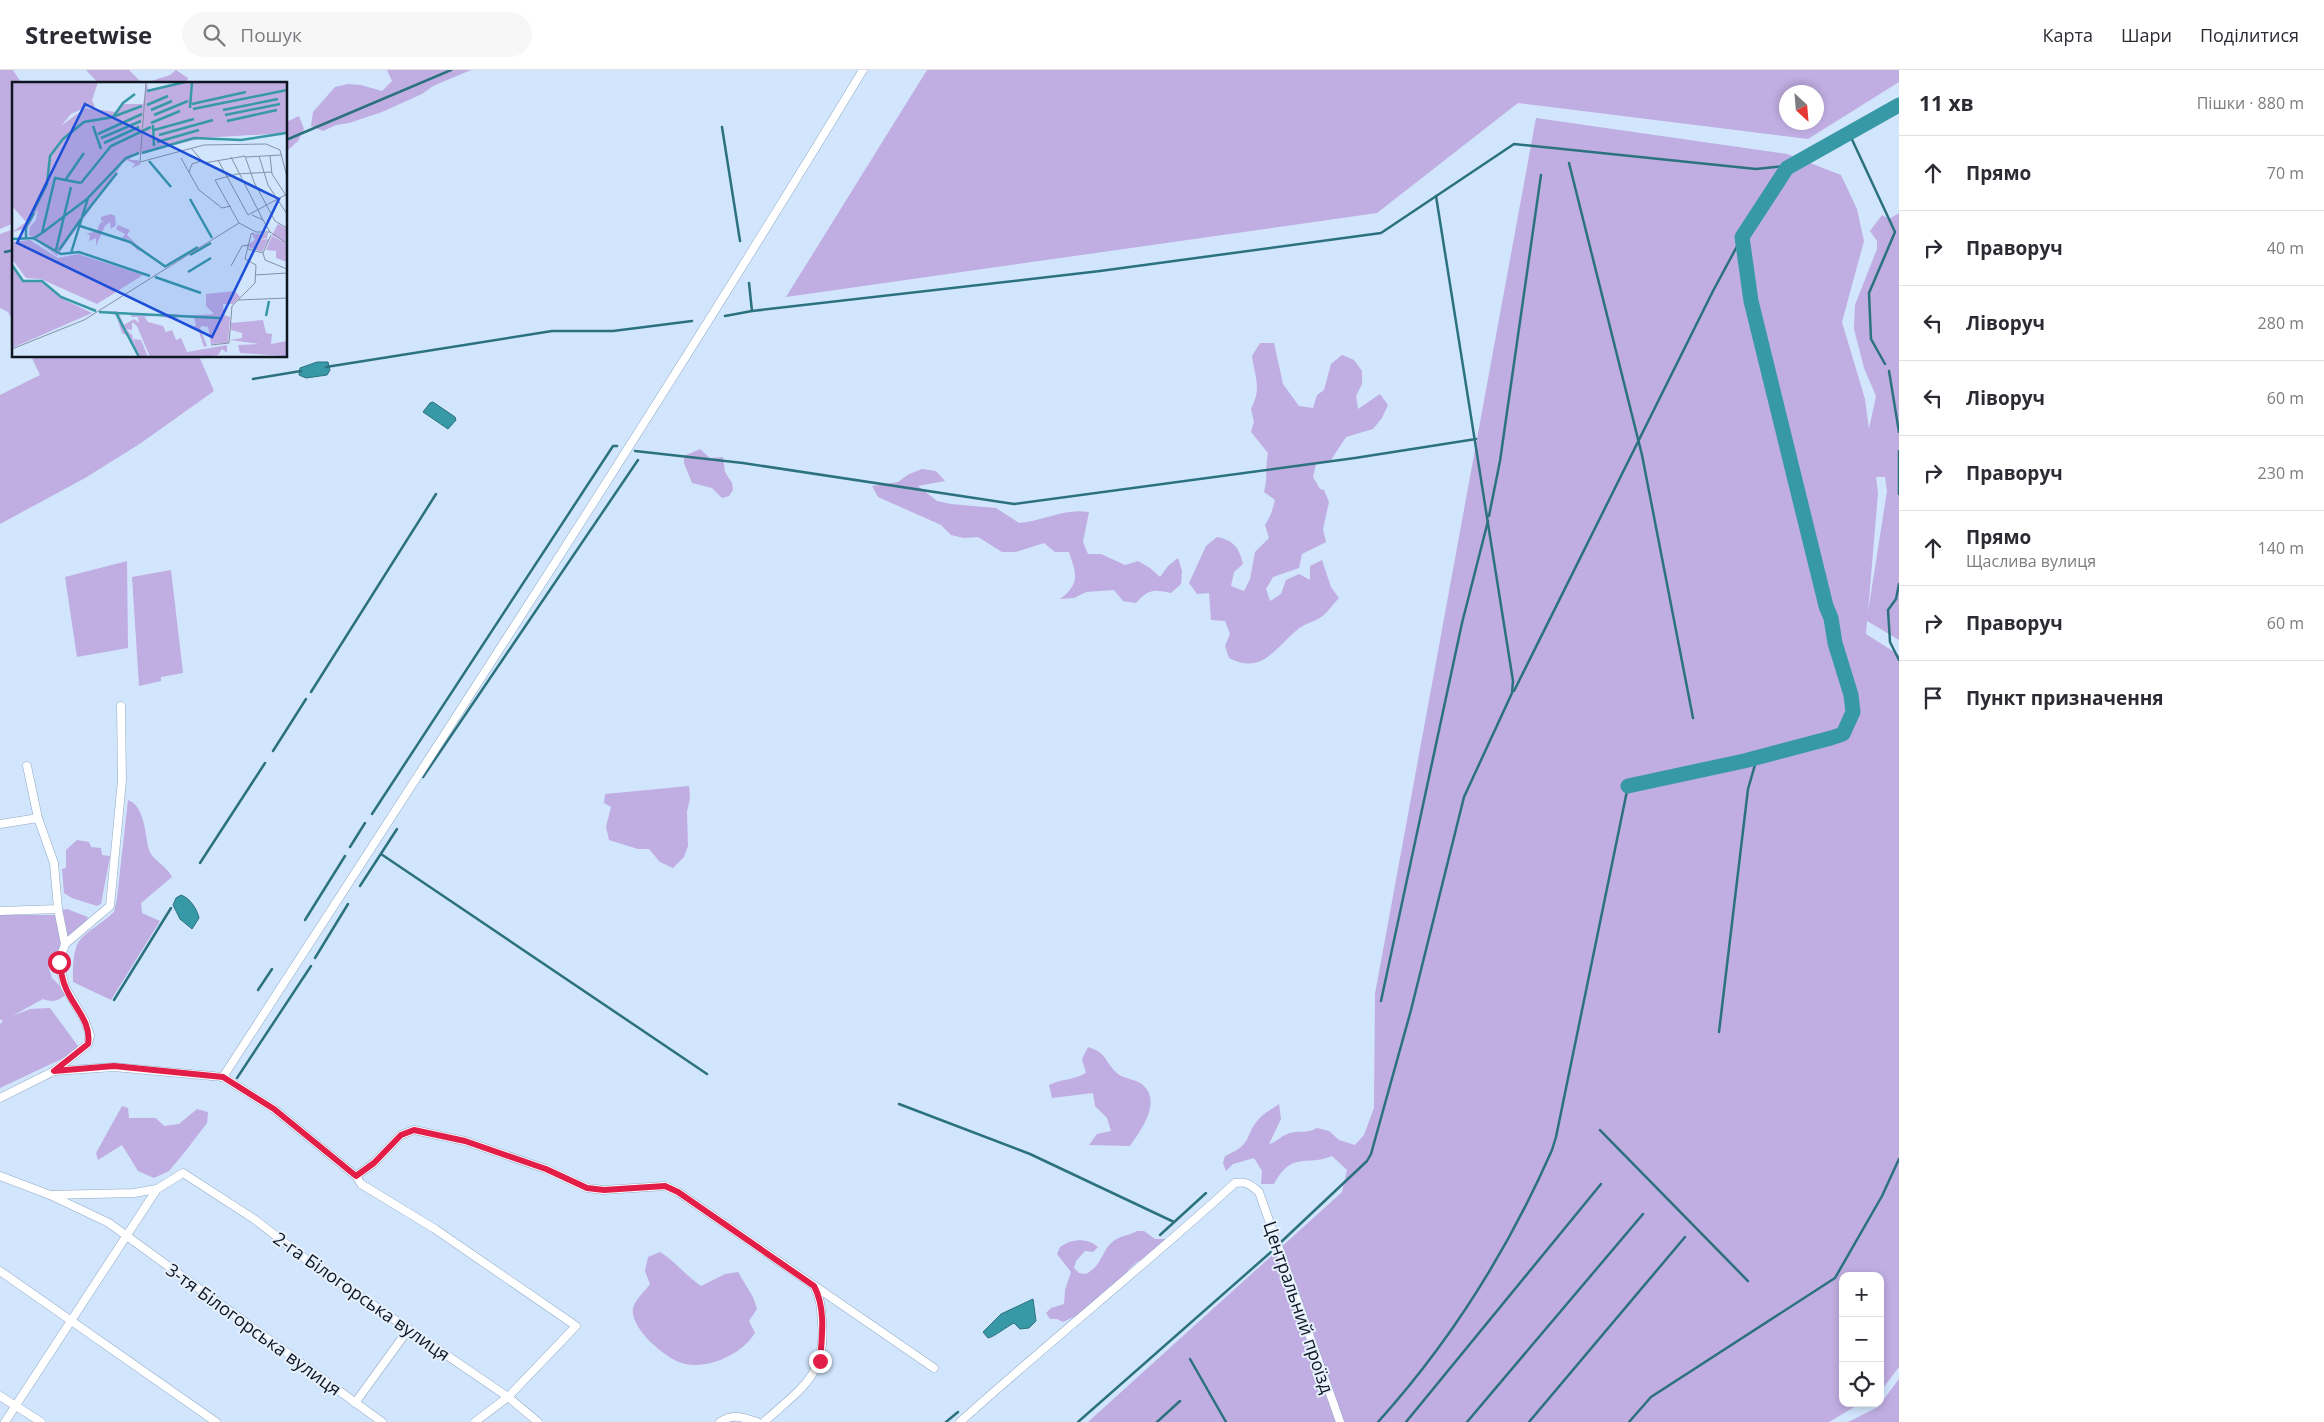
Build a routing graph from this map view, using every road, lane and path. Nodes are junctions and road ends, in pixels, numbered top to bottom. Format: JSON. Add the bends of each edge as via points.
{"nodes":[{"id":1,"x":863,"y":70,"type":"edge"},
{"id":2,"x":121,"y":706,"type":"dead end"},
{"id":3,"x":27,"y":766,"type":"dead end"},
{"id":4,"x":38,"y":818,"type":"junction"},
{"id":5,"x":0,"y":824,"type":"edge"},
{"id":6,"x":58,"y":909,"type":"junction"},
{"id":7,"x":0,"y":911,"type":"edge"},
{"id":8,"x":65,"y":944,"type":"junction"},
{"id":9,"x":54,"y":1071,"type":"junction"},
{"id":10,"x":223,"y":1077,"type":"junction"},
{"id":11,"x":0,"y":1098,"type":"edge"},
{"id":12,"x":0,"y":1176,"type":"edge"},
{"id":13,"x":356,"y":1176,"type":"junction"},
{"id":14,"x":157,"y":1189,"type":"junction"},
{"id":15,"x":50,"y":1195,"type":"junction"},
{"id":16,"x":125,"y":1235,"type":"junction"},
{"id":17,"x":0,"y":1271,"type":"edge"},
{"id":18,"x":814,"y":1286,"type":"junction"},
{"id":19,"x":70,"y":1320,"type":"junction"},
{"id":20,"x":408,"y":1330,"type":"junction"},
{"id":21,"x":934,"y":1368,"type":"dead end"},
{"id":22,"x":0,"y":1396,"type":"edge"},
{"id":23,"x":508,"y":1397,"type":"junction"},
{"id":24,"x":356,"y":1403,"type":"junction"},
{"id":25,"x":17,"y":1406,"type":"junction"},
{"id":26,"x":5,"y":1422,"type":"edge"},
{"id":27,"x":42,"y":1422,"type":"edge"},
{"id":28,"x":216,"y":1422,"type":"edge"},
{"id":29,"x":382,"y":1422,"type":"edge"},
{"id":30,"x":475,"y":1422,"type":"edge"},
{"id":31,"x":538,"y":1422,"type":"edge"},
{"id":32,"x":720,"y":1422,"type":"edge"},
{"id":33,"x":757,"y":1422,"type":"edge"},
{"id":34,"x":764,"y":1422,"type":"edge"},
{"id":35,"x":960,"y":1422,"type":"edge"},
{"id":36,"x":1340,"y":1422,"type":"edge"}],
"edges":[{"from":1,"to":10,"type":"street","via":[[521,615]]},
{"from":2,"to":8,"type":"street","via":[[122,780],[110,906]]},
{"from":3,"to":4,"type":"street"},
{"from":4,"to":5,"type":"street"},
{"from":4,"to":6,"type":"street","via":[[54,863]]},
{"from":6,"to":7,"type":"street"},
{"from":6,"to":8,"type":"street"},
{"from":8,"to":9,"type":"street","via":[[59,962],[65,987],[90,1035],[88,1044]]},
{"from":9,"to":10,"type":"street","via":[[114,1066]]},
{"from":9,"to":11,"type":"street"},
{"from":10,"to":13,"type":"street","via":[[274,1109]]},
{"from":12,"to":15,"type":"street","name":"3-тя Білогорська вулиця"},
{"from":13,"to":18,"type":"street","via":[[374,1163],[401,1135],[414,1130],[465,1141],[546,1169],[587,1188],[665,1186]]},
{"from":13,"to":23,"type":"street","via":[[361,1184],[435,1229],[576,1326]]},
{"from":14,"to":15,"type":"street","via":[[134,1193]]},
{"from":14,"to":16,"type":"street"},
{"from":14,"to":20,"type":"street","name":"2-га Білогорська вулиця","via":[[183,1173],[254,1219]]},
{"from":15,"to":16,"type":"street","name":"3-тя Білогорська вулиця"},
{"from":16,"to":19,"type":"street"},
{"from":16,"to":24,"type":"street","name":"3-тя Білогорська вулиця"},
{"from":17,"to":19,"type":"street"},
{"from":18,"to":21,"type":"street"},
{"from":18,"to":34,"type":"street","via":[[820,1296],[823,1330],[820,1361],[806,1386]]},
{"from":19,"to":25,"type":"street"},
{"from":19,"to":28,"type":"street"},
{"from":20,"to":23,"type":"street","name":"2-га Білогорська вулиця"},
{"from":20,"to":24,"type":"street"},
{"from":22,"to":25,"type":"street"},
{"from":23,"to":30,"type":"street"},
{"from":23,"to":31,"type":"street","name":"2-га Білогорська вулиця"},
{"from":24,"to":29,"type":"street","name":"3-тя Білогорська вулиця"},
{"from":25,"to":26,"type":"street"},
{"from":25,"to":27,"type":"street"},
{"from":32,"to":33,"type":"street","via":[[728,1416]]},
{"from":35,"to":36,"type":"street","name":"Центральний проїзд","via":[[1235,1183],[1242,1182],[1259,1192]]}]}
